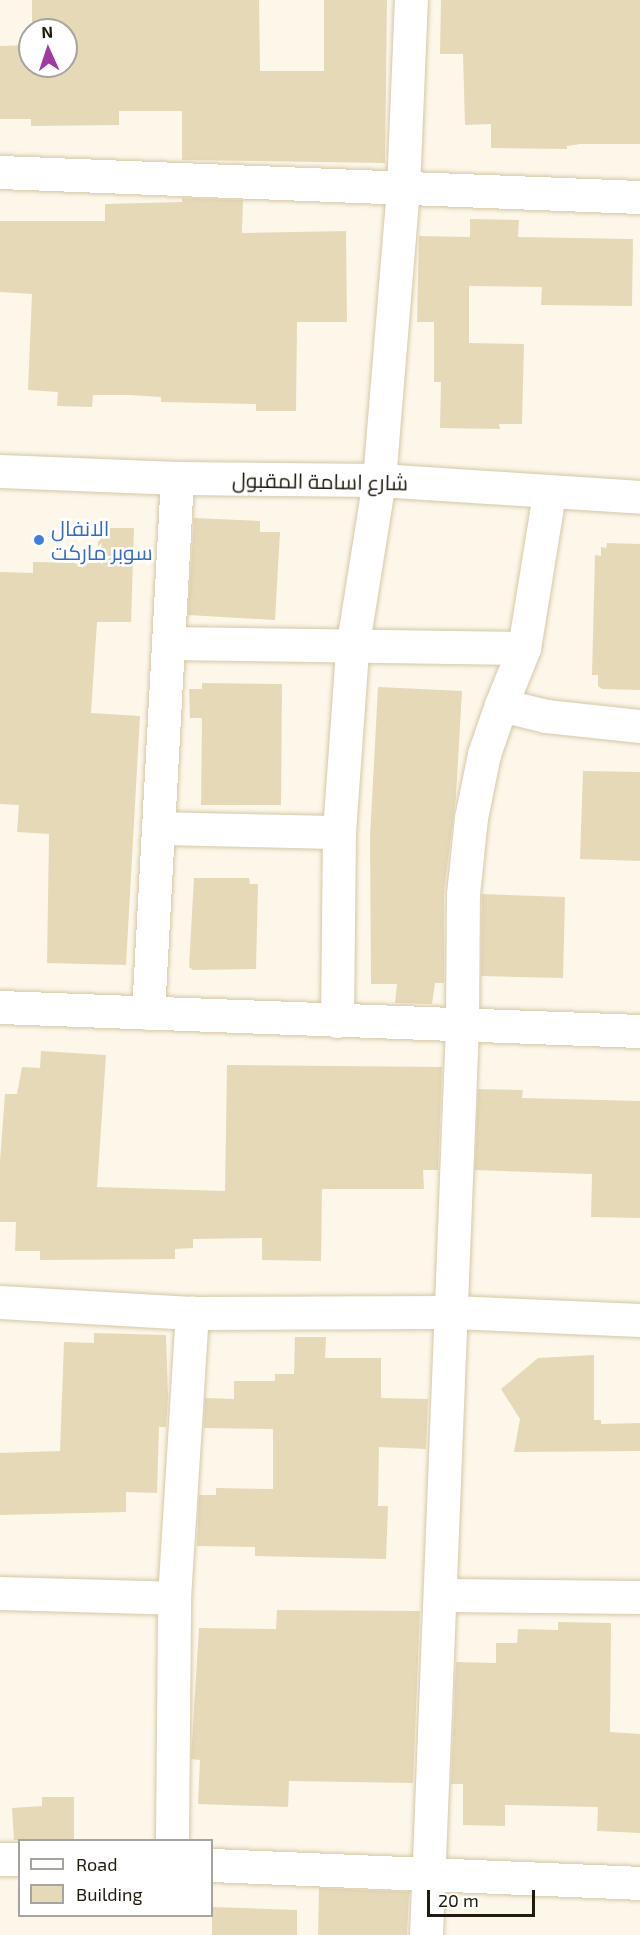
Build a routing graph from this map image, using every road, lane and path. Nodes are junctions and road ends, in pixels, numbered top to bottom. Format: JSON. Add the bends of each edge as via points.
{"nodes":[{"id":1,"x":411,"y":0,"type":"edge"},
{"id":2,"x":0,"y":172,"type":"edge"},
{"id":3,"x":403,"y":189,"type":"junction"},
{"id":4,"x":640,"y":197,"type":"edge"},
{"id":5,"x":0,"y":471,"type":"edge"},
{"id":6,"x":177,"y":478,"type":"junction"},
{"id":7,"x":379,"y":480,"type":"junction"},
{"id":8,"x":549,"y":494,"type":"junction"},
{"id":9,"x":640,"y":497,"type":"edge"},
{"id":10,"x":168,"y":643,"type":"junction"},
{"id":11,"x":524,"y":648,"type":"junction"},
{"id":12,"x":352,"y":649,"type":"junction"},
{"id":13,"x":501,"y":705,"type":"junction"},
{"id":14,"x":640,"y":726,"type":"edge"},
{"id":15,"x":158,"y":828,"type":"junction"},
{"id":16,"x":339,"y":832,"type":"junction"},
{"id":17,"x":0,"y":1007,"type":"edge"},
{"id":18,"x":148,"y":1013,"type":"junction"},
{"id":19,"x":337,"y":1021,"type":"junction"},
{"id":20,"x":462,"y":1026,"type":"junction"},
{"id":21,"x":640,"y":1031,"type":"edge"},
{"id":22,"x":0,"y":1302,"type":"edge"},
{"id":23,"x":192,"y":1312,"type":"junction"},
{"id":24,"x":451,"y":1312,"type":"junction"},
{"id":25,"x":640,"y":1320,"type":"edge"},
{"id":26,"x":0,"y":1593,"type":"edge"},
{"id":27,"x":440,"y":1595,"type":"junction"},
{"id":28,"x":640,"y":1597,"type":"edge"},
{"id":29,"x":174,"y":1598,"type":"junction"},
{"id":30,"x":172,"y":1839,"type":"edge"},
{"id":31,"x":0,"y":1859,"type":"edge"},
{"id":32,"x":18,"y":1859,"type":"edge"},
{"id":33,"x":213,"y":1865,"type":"edge"},
{"id":34,"x":429,"y":1872,"type":"junction"},
{"id":35,"x":640,"y":1883,"type":"edge"},
{"id":36,"x":426,"y":1935,"type":"edge"}],
"edges":[{"from":1,"to":3,"type":"street"},
{"from":2,"to":3,"type":"street"},
{"from":3,"to":4,"type":"street"},
{"from":3,"to":7,"type":"street"},
{"from":5,"to":6,"type":"street","name":"شارع اسامة المقبول"},
{"from":6,"to":7,"type":"street","name":"شارع اسامة المقبول"},
{"from":6,"to":10,"type":"street"},
{"from":7,"to":8,"type":"street","name":"شارع اسامة المقبول"},
{"from":7,"to":12,"type":"street"},
{"from":8,"to":9,"type":"street","name":"شارع اسامة المقبول"},
{"from":8,"to":11,"type":"street"},
{"from":10,"to":12,"type":"street"},
{"from":10,"to":15,"type":"street"},
{"from":11,"to":12,"type":"street"},
{"from":11,"to":13,"type":"street"},
{"from":12,"to":16,"type":"street"},
{"from":13,"to":14,"type":"street","via":[[557,717]]},
{"from":13,"to":20,"type":"street","via":[[484,754],[471,818],[464,894]]},
{"from":15,"to":16,"type":"street"},
{"from":15,"to":18,"type":"street"},
{"from":16,"to":19,"type":"street"},
{"from":17,"to":18,"type":"street"},
{"from":18,"to":19,"type":"street"},
{"from":19,"to":20,"type":"street"},
{"from":20,"to":21,"type":"street"},
{"from":20,"to":24,"type":"street"},
{"from":22,"to":23,"type":"street"},
{"from":23,"to":24,"type":"street"},
{"from":23,"to":29,"type":"street"},
{"from":24,"to":25,"type":"street"},
{"from":24,"to":27,"type":"street"},
{"from":26,"to":29,"type":"street"},
{"from":27,"to":28,"type":"street"},
{"from":27,"to":34,"type":"street"},
{"from":29,"to":30,"type":"street"},
{"from":31,"to":32,"type":"street"},
{"from":33,"to":34,"type":"street"},
{"from":34,"to":35,"type":"street"},
{"from":34,"to":36,"type":"street"}]}
